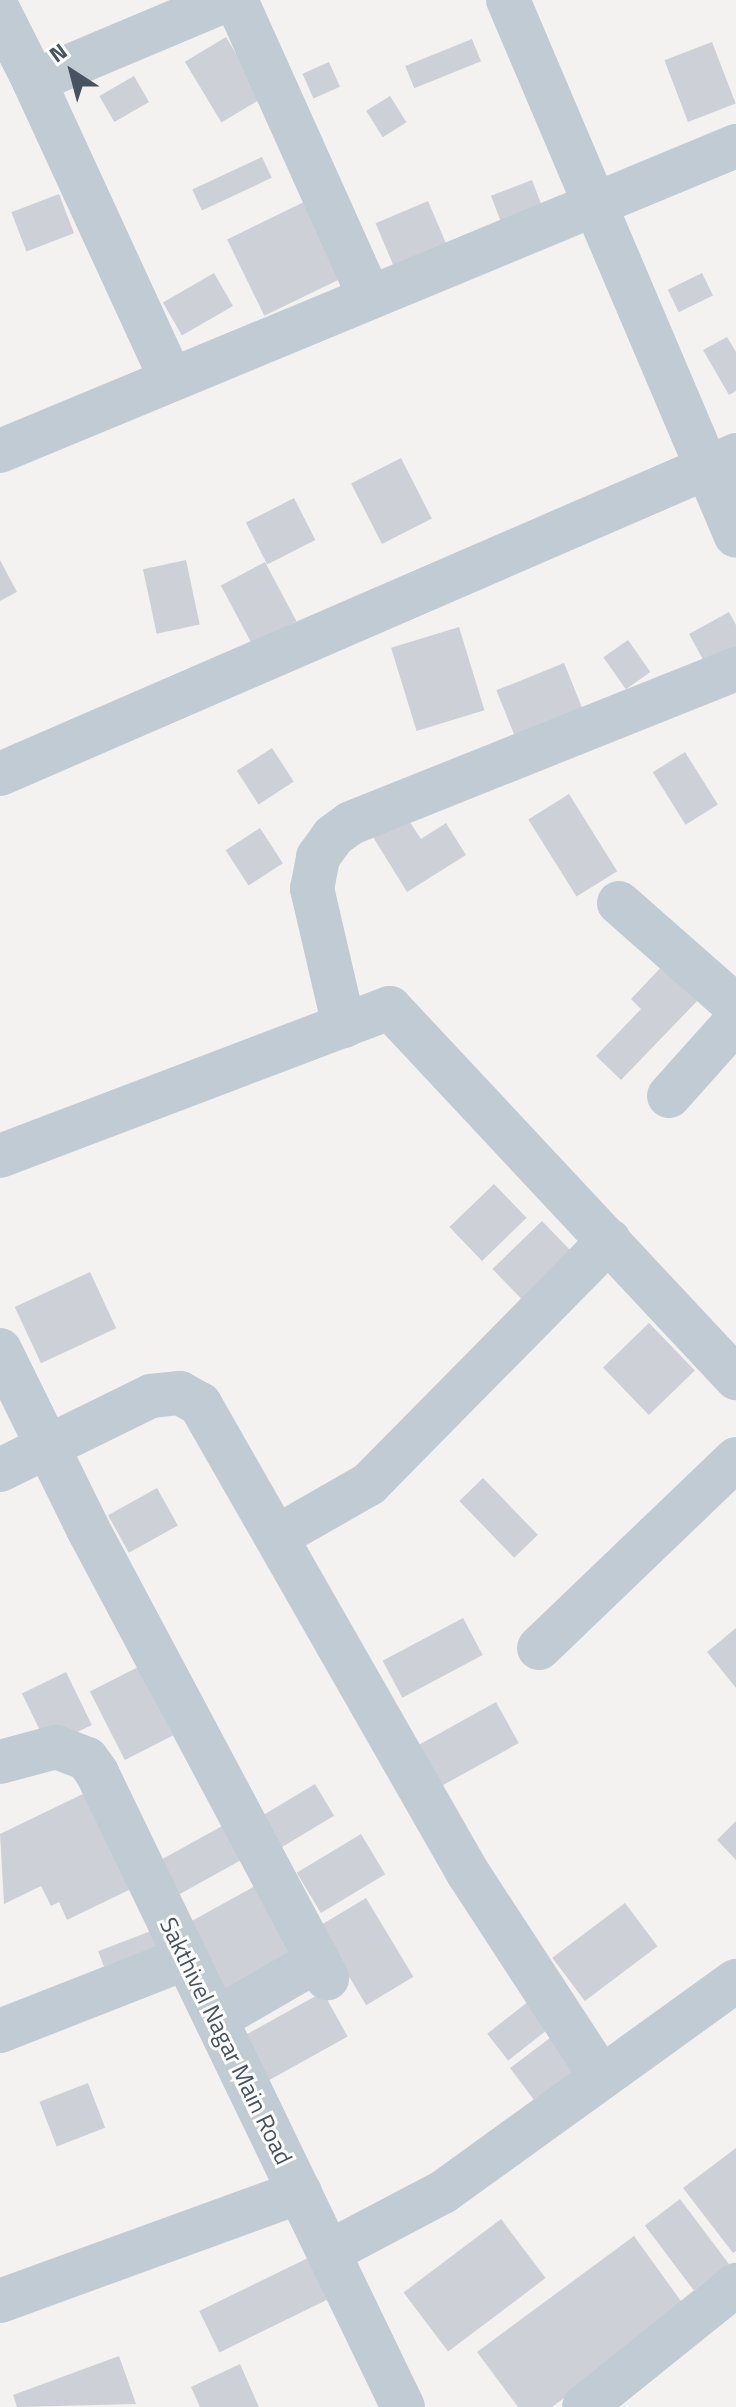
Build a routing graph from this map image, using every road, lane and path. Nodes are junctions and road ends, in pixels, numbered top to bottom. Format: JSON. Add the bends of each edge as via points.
{"nodes":[{"id":1,"x":227,"y":0,"type":"edge"},
{"id":2,"x":236,"y":0,"type":"edge"},
{"id":3,"x":508,"y":0,"type":"edge"},
{"id":4,"x":0,"y":13,"type":"edge"},
{"id":5,"x":34,"y":81,"type":"junction"},
{"id":6,"x":736,"y":146,"type":"edge"},
{"id":7,"x":592,"y":208,"type":"junction"},
{"id":8,"x":368,"y":294,"type":"junction"},
{"id":9,"x":171,"y":379,"type":"junction"},
{"id":10,"x":0,"y":451,"type":"edge"},
{"id":11,"x":720,"y":462,"type":"edge"},
{"id":12,"x":736,"y":536,"type":"edge"},
{"id":13,"x":736,"y":669,"type":"edge"},
{"id":14,"x":0,"y":774,"type":"edge"},
{"id":15,"x":619,"y":903,"type":"dead end"},
{"id":16,"x":736,"y":1006,"type":"edge"},
{"id":17,"x":736,"y":1021,"type":"edge"},
{"id":18,"x":344,"y":1026,"type":"junction"},
{"id":19,"x":669,"y":1096,"type":"dead end"},
{"id":20,"x":0,"y":1156,"type":"edge"},
{"id":21,"x":609,"y":1241,"type":"junction"},
{"id":22,"x":0,"y":1350,"type":"edge"},
{"id":23,"x":736,"y":1378,"type":"edge"},
{"id":24,"x":49,"y":1449,"type":"junction"},
{"id":25,"x":736,"y":1459,"type":"edge"},
{"id":26,"x":0,"y":1470,"type":"edge"},
{"id":27,"x":278,"y":1536,"type":"junction"},
{"id":28,"x":539,"y":1648,"type":"dead end"},
{"id":29,"x":0,"y":1762,"type":"edge"},
{"id":30,"x":186,"y":1958,"type":"junction"},
{"id":31,"x":736,"y":1981,"type":"edge"},
{"id":32,"x":216,"y":2019,"type":"junction"},
{"id":33,"x":0,"y":2031,"type":"edge"},
{"id":34,"x":601,"y":2077,"type":"junction"},
{"id":35,"x":300,"y":2192,"type":"junction"},
{"id":36,"x":329,"y":2252,"type":"junction"},
{"id":37,"x":736,"y":2285,"type":"edge"},
{"id":38,"x":0,"y":2301,"type":"edge"},
{"id":39,"x":403,"y":2407,"type":"edge"},
{"id":40,"x":584,"y":2407,"type":"edge"}],
"edges":[{"from":1,"to":5,"type":"street"},
{"from":2,"to":8,"type":"street"},
{"from":3,"to":7,"type":"street"},
{"from":4,"to":5,"type":"street"},
{"from":5,"to":9,"type":"street"},
{"from":6,"to":7,"type":"street"},
{"from":7,"to":8,"type":"street"},
{"from":7,"to":11,"type":"street"},
{"from":8,"to":9,"type":"street"},
{"from":9,"to":10,"type":"street"},
{"from":11,"to":12,"type":"street"},
{"from":11,"to":14,"type":"street"},
{"from":13,"to":18,"type":"street","via":[[351,823],[333,836],[318,857],[312,889]]},
{"from":15,"to":16,"type":"street"},
{"from":17,"to":19,"type":"street"},
{"from":18,"to":20,"type":"street"},
{"from":18,"to":21,"type":"street","via":[[390,1008]]},
{"from":21,"to":23,"type":"street"},
{"from":21,"to":27,"type":"street","via":[[369,1484]]},
{"from":22,"to":24,"type":"street"},
{"from":24,"to":26,"type":"street"},
{"from":24,"to":27,"type":"street","via":[[151,1396],[180,1393],[200,1404]]},
{"from":24,"to":32,"type":"street","via":[[323,1969]]},
{"from":25,"to":28,"type":"street"},
{"from":27,"to":34,"type":"street","via":[[468,1873]]},
{"from":29,"to":30,"type":"street","name":"Sakthivel Nagar Main Road","via":[[56,1747],[87,1759]]},
{"from":30,"to":32,"type":"street","name":"Sakthivel Nagar Main Road"},
{"from":30,"to":33,"type":"street"},
{"from":31,"to":34,"type":"street"},
{"from":32,"to":35,"type":"street","name":"Sakthivel Nagar Main Road"},
{"from":34,"to":36,"type":"street","via":[[443,2192]]},
{"from":35,"to":36,"type":"street","name":"Sakthivel Nagar Main Road"},
{"from":35,"to":38,"type":"street"},
{"from":36,"to":39,"type":"street","name":"Sakthivel Nagar Main Road"},
{"from":37,"to":40,"type":"street"}]}
